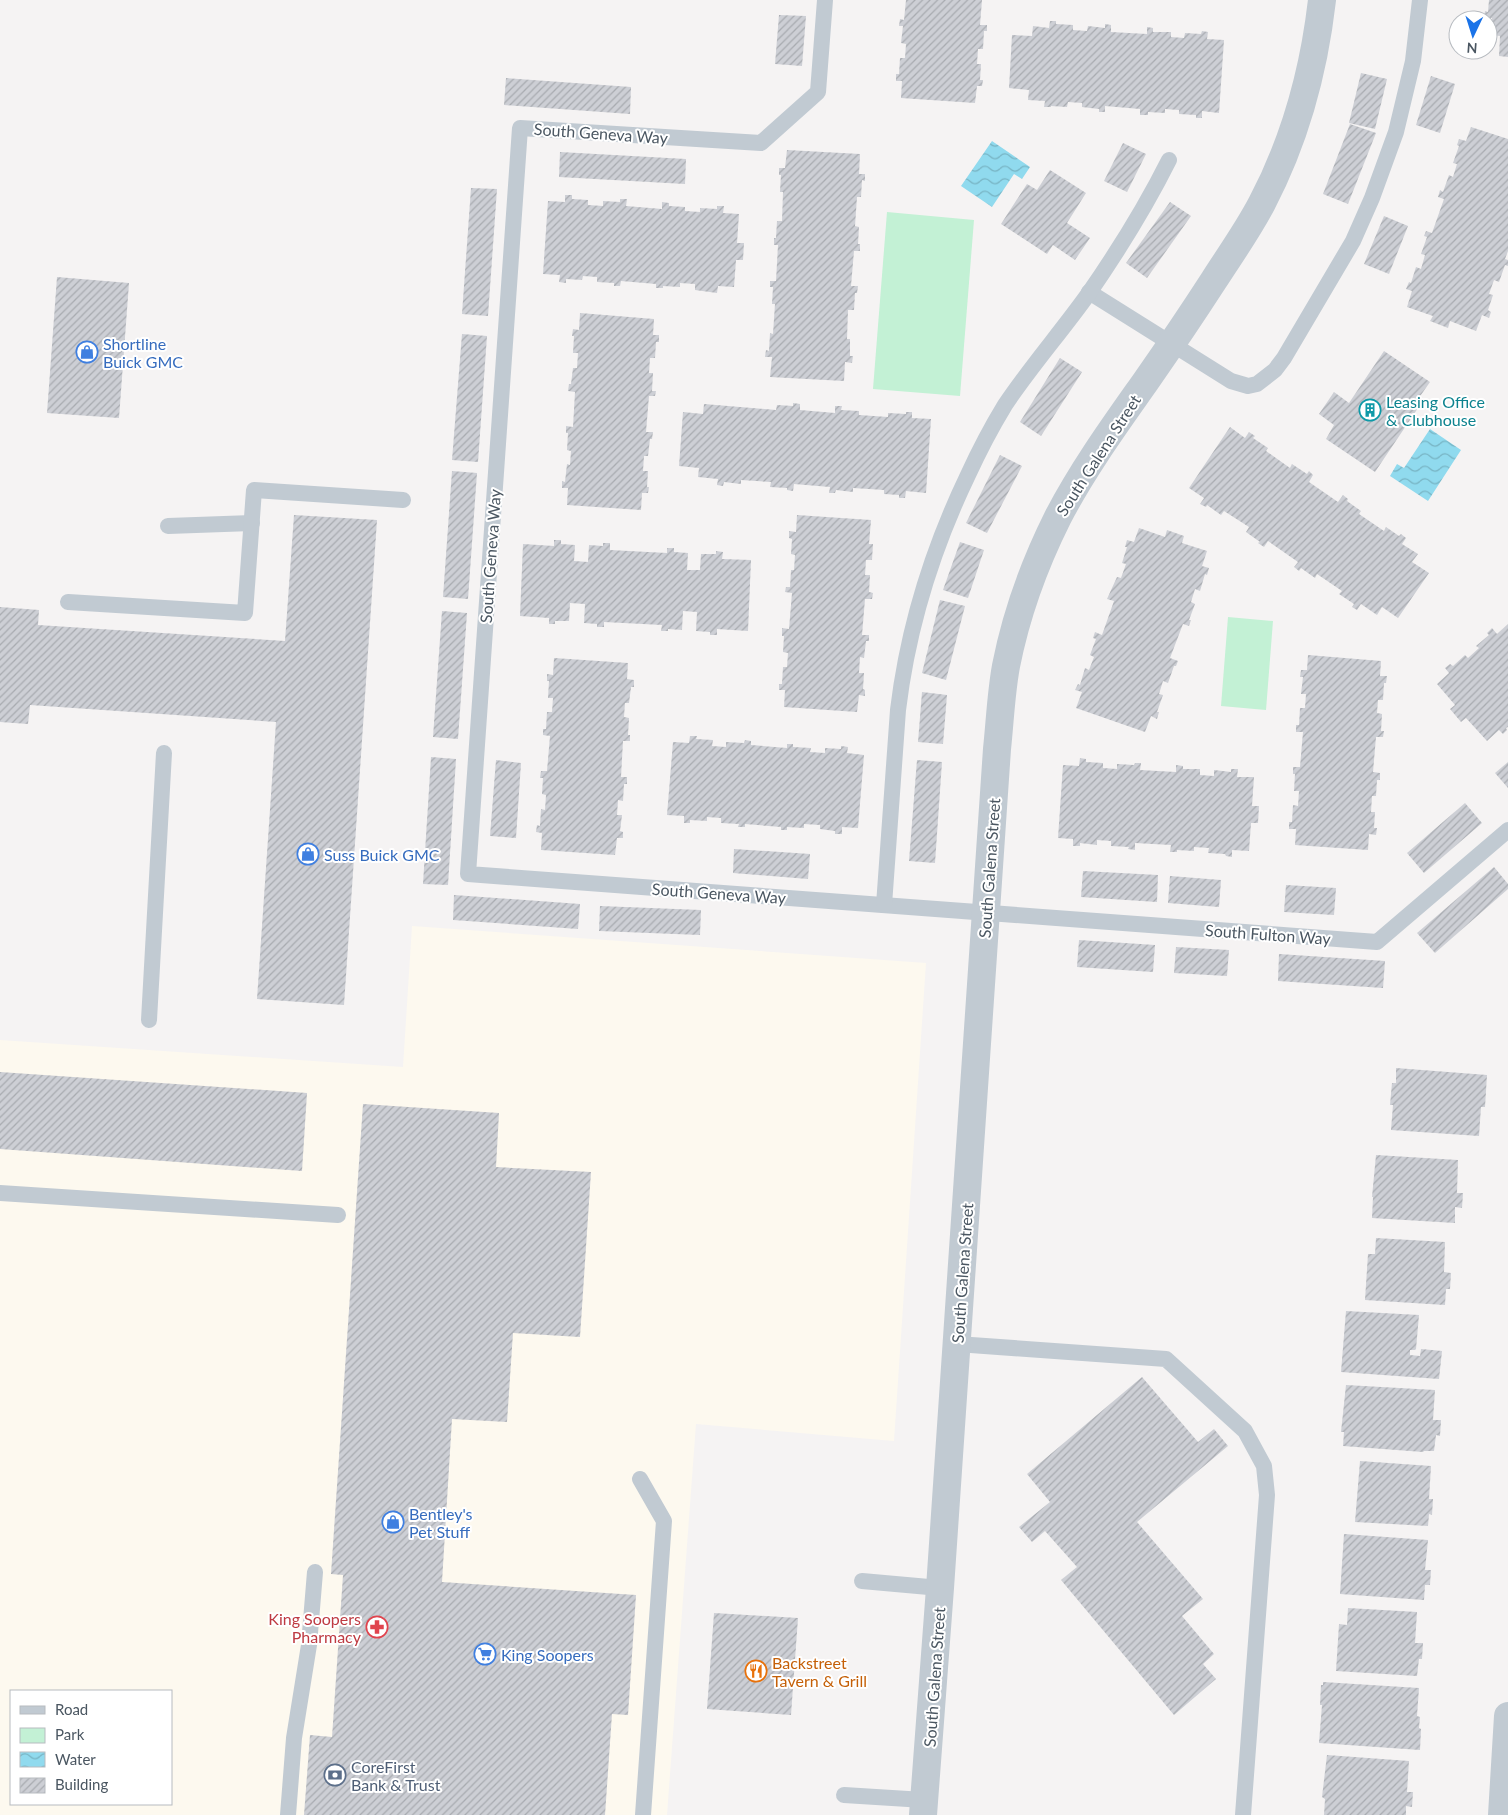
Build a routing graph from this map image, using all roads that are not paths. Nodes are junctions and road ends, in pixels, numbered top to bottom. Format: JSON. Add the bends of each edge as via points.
{"nodes":[{"id":1,"x":825,"y":0,"type":"edge"},
{"id":2,"x":1322,"y":0,"type":"edge"},
{"id":3,"x":1420,"y":0,"type":"edge"},
{"id":4,"x":1169,"y":160,"type":"dead end"},
{"id":5,"x":1089,"y":292,"type":"junction"},
{"id":6,"x":1171,"y":345,"type":"junction"},
{"id":7,"x":403,"y":500,"type":"dead end"},
{"id":8,"x":252,"y":523,"type":"junction"},
{"id":9,"x":168,"y":526,"type":"dead end"},
{"id":10,"x":68,"y":602,"type":"dead end"},
{"id":11,"x":164,"y":753,"type":"dead end"},
{"id":12,"x":1508,"y":830,"type":"edge"},
{"id":13,"x":884,"y":904,"type":"junction"},
{"id":14,"x":987,"y":913,"type":"junction"},
{"id":15,"x":149,"y":1020,"type":"dead end"},
{"id":16,"x":0,"y":1193,"type":"edge"},
{"id":17,"x":338,"y":1215,"type":"dead end"},
{"id":18,"x":957,"y":1344,"type":"junction"},
{"id":19,"x":640,"y":1479,"type":"dead end"},
{"id":20,"x":314,"y":1572,"type":"dead end"},
{"id":21,"x":862,"y":1581,"type":"dead end"},
{"id":22,"x":940,"y":1588,"type":"junction"},
{"id":23,"x":1508,"y":1716,"type":"edge"},
{"id":24,"x":844,"y":1794,"type":"dead end"},
{"id":25,"x":924,"y":1807,"type":"edge"},
{"id":26,"x":288,"y":1815,"type":"edge"},
{"id":27,"x":643,"y":1815,"type":"edge"},
{"id":28,"x":1243,"y":1815,"type":"edge"},
{"id":29,"x":1502,"y":1815,"type":"edge"}],
"edges":[{"from":1,"to":13,"type":"lane","name":"South Geneva Way","via":[[818,92],[761,144],[520,128],[468,874]]},
{"from":2,"to":6,"type":"street","name":"South Galena Street","via":[[1306,88],[1276,174],[1240,239]]},
{"from":3,"to":6,"type":"lane","via":[[1410,80],[1396,132],[1372,198],[1345,256],[1284,358],[1266,379],[1248,386],[1231,381]]},
{"from":4,"to":5,"type":"lane"},
{"from":5,"to":6,"type":"lane"},
{"from":5,"to":13,"type":"lane","via":[[1006,404],[986,437],[954,503],[928,572],[909,642],[900,695]]},
{"from":6,"to":14,"type":"street","name":"South Galena Street","via":[[1069,497],[1043,550],[1022,607],[1006,665],[1002,699]]},
{"from":7,"to":8,"type":"lane","via":[[254,490]]},
{"from":8,"to":9,"type":"lane"},
{"from":8,"to":10,"type":"lane","via":[[245,613]]},
{"from":11,"to":15,"type":"lane"},
{"from":12,"to":14,"type":"lane","name":"South Fulton Way","via":[[1377,942]]},
{"from":13,"to":14,"type":"lane","name":"South Geneva Way"},
{"from":14,"to":18,"type":"street","name":"South Galena Street"},
{"from":16,"to":17,"type":"lane"},
{"from":18,"to":22,"type":"street","name":"South Galena Street"},
{"from":18,"to":28,"type":"lane","via":[[1166,1359],[1245,1431],[1264,1466],[1267,1495]]},
{"from":19,"to":27,"type":"lane","via":[[664,1521]]},
{"from":20,"to":26,"type":"lane","via":[[309,1645],[294,1738]]},
{"from":21,"to":22,"type":"lane"},
{"from":22,"to":25,"type":"street","name":"South Galena Street"},
{"from":23,"to":29,"type":"street"},
{"from":24,"to":25,"type":"lane"}]}
